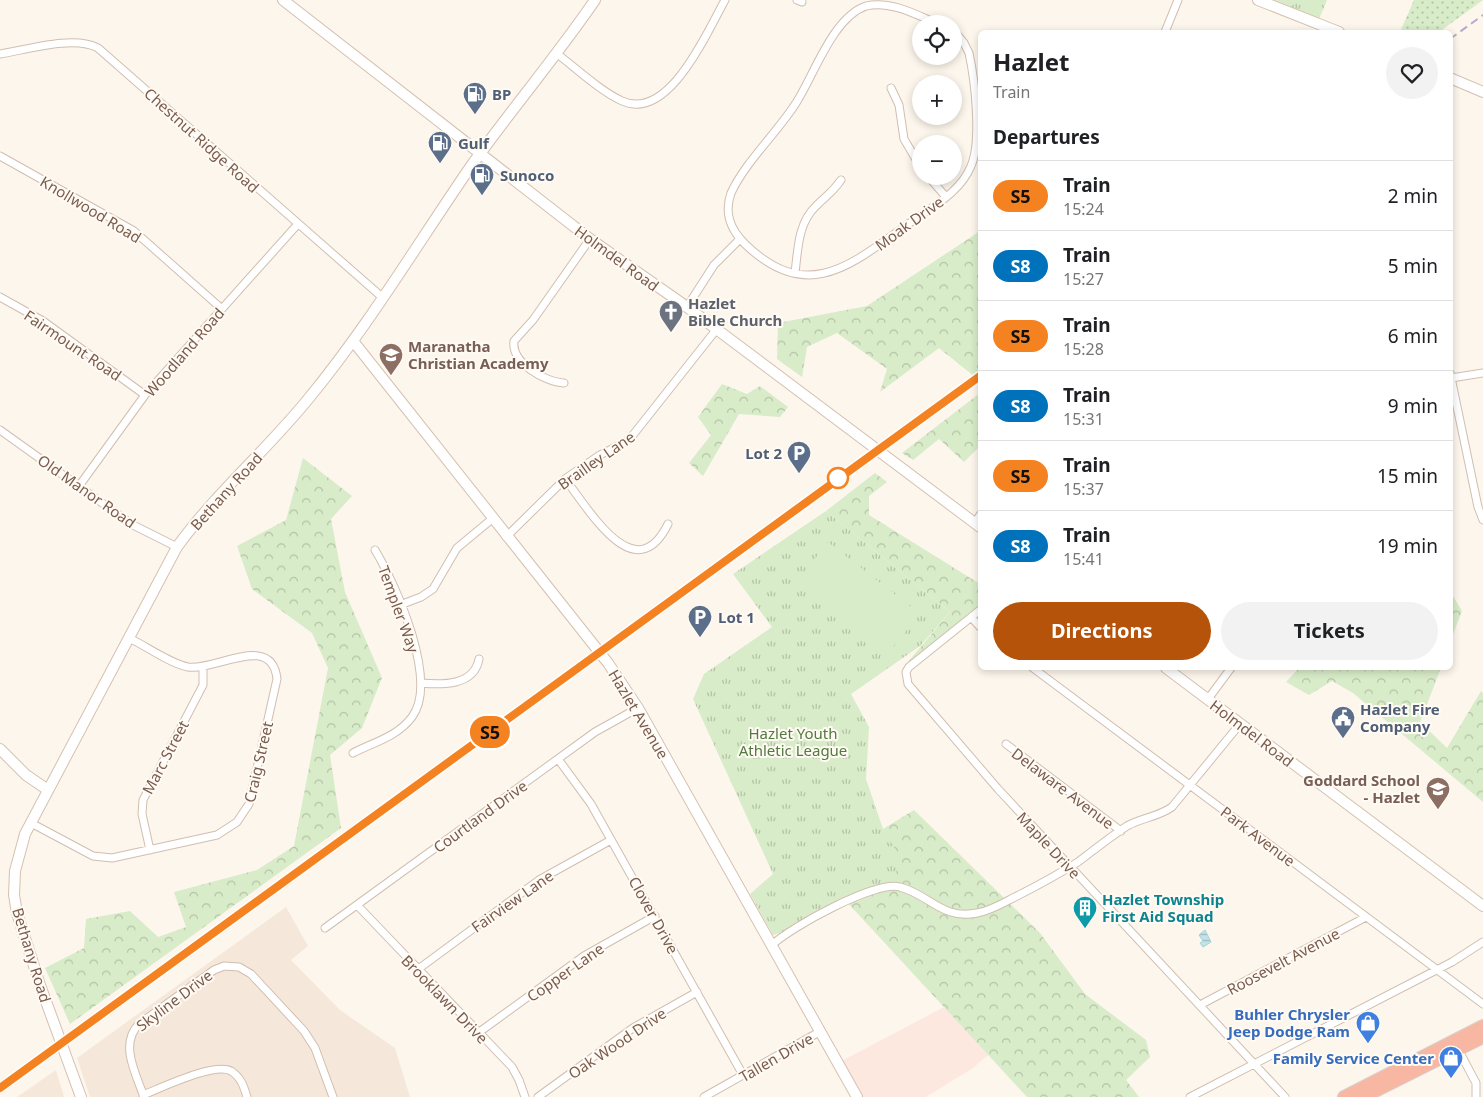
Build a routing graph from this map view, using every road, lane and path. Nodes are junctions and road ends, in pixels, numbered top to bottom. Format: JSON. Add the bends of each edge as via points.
{"nodes":[{"id":1,"x":283,"y":0,"type":"edge"},
{"id":2,"x":596,"y":0,"type":"edge"},
{"id":3,"x":725,"y":0,"type":"edge"},
{"id":4,"x":1178,"y":0,"type":"edge"},
{"id":5,"x":1258,"y":0,"type":"edge"},
{"id":6,"x":917,"y":15,"type":"edge"},
{"id":7,"x":1166,"y":30,"type":"edge"},
{"id":8,"x":1334,"y":30,"type":"edge"},
{"id":9,"x":962,"y":41,"type":"edge"},
{"id":10,"x":556,"y":53,"type":"junction"},
{"id":11,"x":0,"y":54,"type":"edge"},
{"id":12,"x":1453,"y":79,"type":"edge"},
{"id":13,"x":891,"y":88,"type":"dead end"},
{"id":14,"x":1483,"y":92,"type":"edge"},
{"id":15,"x":978,"y":116,"type":"edge"},
{"id":16,"x":912,"y":153,"type":"edge"},
{"id":17,"x":0,"y":156,"type":"edge"},
{"id":18,"x":480,"y":156,"type":"junction"},
{"id":19,"x":841,"y":180,"type":"dead end"},
{"id":20,"x":936,"y":185,"type":"edge"},
{"id":21,"x":946,"y":197,"type":"junction"},
{"id":22,"x":297,"y":225,"type":"junction"},
{"id":23,"x":590,"y":239,"type":"junction"},
{"id":24,"x":740,"y":239,"type":"junction"},
{"id":25,"x":795,"y":273,"type":"junction"},
{"id":26,"x":0,"y":297,"type":"edge"},
{"id":27,"x":382,"y":297,"type":"junction"},
{"id":28,"x":687,"y":307,"type":"junction"},
{"id":29,"x":222,"y":309,"type":"junction"},
{"id":30,"x":716,"y":330,"type":"junction"},
{"id":31,"x":353,"y":341,"type":"junction"},
{"id":32,"x":1483,"y":373,"type":"edge"},
{"id":33,"x":1453,"y":376,"type":"edge"},
{"id":34,"x":564,"y":383,"type":"dead end"},
{"id":35,"x":1453,"y":386,"type":"edge"},
{"id":36,"x":145,"y":395,"type":"junction"},
{"id":37,"x":0,"y":430,"type":"edge"},
{"id":38,"x":565,"y":479,"type":"junction"},
{"id":39,"x":79,"y":486,"type":"junction"},
{"id":40,"x":492,"y":519,"type":"junction"},
{"id":41,"x":1483,"y":520,"type":"edge"},
{"id":42,"x":978,"y":522,"type":"edge"},
{"id":43,"x":668,"y":524,"type":"dead end"},
{"id":44,"x":506,"y":537,"type":"junction"},
{"id":45,"x":177,"y":547,"type":"junction"},
{"id":46,"x":375,"y":550,"type":"dead end"},
{"id":47,"x":400,"y":605,"type":"junction"},
{"id":48,"x":978,"y":611,"type":"edge"},
{"id":49,"x":970,"y":617,"type":"junction"},
{"id":50,"x":978,"y":625,"type":"edge"},
{"id":51,"x":130,"y":638,"type":"junction"},
{"id":52,"x":479,"y":659,"type":"dead end"},
{"id":53,"x":203,"y":667,"type":"junction"},
{"id":54,"x":1036,"y":670,"type":"edge"},
{"id":55,"x":1169,"y":670,"type":"edge"},
{"id":56,"x":1230,"y":670,"type":"edge"},
{"id":57,"x":421,"y":683,"type":"junction"},
{"id":58,"x":1208,"y":699,"type":"junction"},
{"id":59,"x":638,"y":708,"type":"junction"},
{"id":60,"x":1240,"y":724,"type":"junction"},
{"id":61,"x":1006,"y":744,"type":"dead end"},
{"id":62,"x":0,"y":749,"type":"edge"},
{"id":63,"x":353,"y":753,"type":"dead end"},
{"id":64,"x":558,"y":759,"type":"junction"},
{"id":65,"x":1190,"y":786,"type":"junction"},
{"id":66,"x":48,"y":790,"type":"junction"},
{"id":67,"x":31,"y":823,"type":"junction"},
{"id":68,"x":1120,"y":831,"type":"junction"},
{"id":69,"x":612,"y":840,"type":"junction"},
{"id":70,"x":150,"y":850,"type":"junction"},
{"id":71,"x":1069,"y":867,"type":"junction"},
{"id":72,"x":357,"y":905,"type":"junction"},
{"id":73,"x":1483,"y":906,"type":"edge"},
{"id":74,"x":655,"y":916,"type":"junction"},
{"id":75,"x":1366,"y":917,"type":"junction"},
{"id":76,"x":325,"y":928,"type":"dead end"},
{"id":77,"x":1483,"y":942,"type":"edge"},
{"id":78,"x":772,"y":945,"type":"junction"},
{"id":79,"x":1437,"y":969,"type":"junction"},
{"id":80,"x":417,"y":970,"type":"junction"},
{"id":81,"x":697,"y":992,"type":"junction"},
{"id":82,"x":1483,"y":1004,"type":"edge"},
{"id":83,"x":1200,"y":1005,"type":"junction"},
{"id":84,"x":1483,"y":1026,"type":"edge"},
{"id":85,"x":821,"y":1031,"type":"junction"},
{"id":86,"x":478,"y":1033,"type":"junction"},
{"id":87,"x":1483,"y":1037,"type":"edge"},
{"id":88,"x":1458,"y":1049,"type":"junction"},
{"id":89,"x":1255,"y":1063,"type":"junction"},
{"id":90,"x":743,"y":1075,"type":"junction"},
{"id":91,"x":143,"y":1096,"type":"edge"},
{"id":92,"x":81,"y":1097,"type":"edge"},
{"id":93,"x":247,"y":1097,"type":"edge"},
{"id":94,"x":333,"y":1097,"type":"edge"},
{"id":95,"x":525,"y":1097,"type":"edge"},
{"id":96,"x":538,"y":1097,"type":"edge"},
{"id":97,"x":704,"y":1097,"type":"edge"},
{"id":98,"x":857,"y":1097,"type":"edge"},
{"id":99,"x":1190,"y":1097,"type":"edge"},
{"id":100,"x":1285,"y":1097,"type":"edge"},
{"id":101,"x":1344,"y":1097,"type":"edge"},
{"id":102,"x":1363,"y":1097,"type":"edge"},
{"id":103,"x":1476,"y":1097,"type":"edge"}],
"edges":[{"from":1,"to":18,"type":"street","name":"Holmdel Road"},
{"from":2,"to":10,"type":"street","name":"Bethany Road"},
{"from":3,"to":10,"type":"street","via":[[685,69],[662,95],[646,104],[622,101]]},
{"from":4,"to":7,"type":"street"},
{"from":5,"to":8,"type":"street"},
{"from":6,"to":24,"type":"street","name":"Moak Drive","via":[[899,7],[870,5],[857,9],[843,22],[796,104],[731,193],[728,214]]},
{"from":9,"to":15,"type":"street","name":"Moak Drive","via":[[969,53]]},
{"from":10,"to":18,"type":"street","name":"Bethany Road"},
{"from":11,"to":22,"type":"street","name":"Chestnut Ridge Road","via":[[70,43],[98,48]]},
{"from":12,"to":14,"type":"street"},
{"from":13,"to":16,"type":"street","via":[[899,105],[904,139]]},
{"from":15,"to":21,"type":"street","name":"Moak Drive","via":[[977,147],[972,165],[962,182]]},
{"from":17,"to":29,"type":"street","name":"Knollwood Road","via":[[134,231]]},
{"from":18,"to":23,"type":"street","name":"Holmdel Road"},
{"from":18,"to":27,"type":"street","name":"Bethany Road"},
{"from":19,"to":25,"type":"street","via":[[807,218],[800,235]]},
{"from":20,"to":21,"type":"street"},
{"from":21,"to":25,"type":"street","name":"Moak Drive","via":[[847,266],[815,276]]},
{"from":22,"to":27,"type":"street","name":"Chestnut Ridge Road"},
{"from":22,"to":29,"type":"street","name":"Woodland Road"},
{"from":23,"to":28,"type":"street","name":"Holmdel Road"},
{"from":23,"to":34,"type":"street","via":[[533,320],[514,341],[514,351],[519,359],[547,379]]},
{"from":24,"to":25,"type":"street","name":"Moak Drive","via":[[765,262]]},
{"from":24,"to":28,"type":"street","via":[[714,265]]},
{"from":26,"to":36,"type":"street","name":"Fairmount Road","via":[[53,328]]},
{"from":27,"to":31,"type":"street","name":"Bethany Road"},
{"from":28,"to":30,"type":"street","name":"Holmdel Road"},
{"from":29,"to":36,"type":"street","name":"Woodland Road"},
{"from":30,"to":38,"type":"street","name":"Brailley Lane","via":[[629,440]]},
{"from":30,"to":42,"type":"street","name":"Holmdel Road"},
{"from":31,"to":40,"type":"street","name":"Hazlet Avenue"},
{"from":31,"to":45,"type":"street","name":"Bethany Road","via":[[309,399],[210,504]]},
{"from":32,"to":33,"type":"street"},
{"from":35,"to":41,"type":"street"},
{"from":36,"to":39,"type":"street","name":"Woodland Road"},
{"from":37,"to":39,"type":"street","name":"Old Manor Road"},
{"from":38,"to":43,"type":"street","via":[[612,538],[626,548],[643,549],[652,545],[660,539]]},
{"from":38,"to":44,"type":"street","name":"Brailley Lane"},
{"from":39,"to":45,"type":"street","name":"Old Manor Road","via":[[133,525]]},
{"from":40,"to":44,"type":"street","name":"Hazlet Avenue"},
{"from":40,"to":47,"type":"street","via":[[457,548],[433,589]]},
{"from":44,"to":59,"type":"street","name":"Hazlet Avenue","via":[[608,663]]},
{"from":45,"to":51,"type":"street","name":"Bethany Road"},
{"from":46,"to":47,"type":"street","name":"Templer Way"},
{"from":47,"to":57,"type":"street","name":"Templer Way","via":[[414,646]]},
{"from":48,"to":49,"type":"street"},
{"from":49,"to":50,"type":"street"},
{"from":49,"to":71,"type":"street","name":"Maple Drive","via":[[915,661],[906,672],[908,684]]},
{"from":51,"to":53,"type":"street","name":"Craig Street","via":[[182,665]]},
{"from":51,"to":66,"type":"street","name":"Bethany Road"},
{"from":52,"to":57,"type":"street","via":[[472,674],[461,681]]},
{"from":53,"to":70,"type":"street","name":"Marc Street","via":[[203,684],[143,800],[142,814]]},
{"from":53,"to":70,"type":"street","name":"Craig Street","via":[[253,655],[270,660],[276,671],[277,679],[251,799],[244,815],[222,833]]},
{"from":54,"to":65,"type":"street","name":"Park Avenue"},
{"from":55,"to":58,"type":"street","name":"Holmdel Road"},
{"from":56,"to":58,"type":"street"},
{"from":57,"to":63,"type":"street","name":"Templer Way","via":[[418,705],[408,722],[385,740]]},
{"from":58,"to":60,"type":"street","name":"Holmdel Road"},
{"from":59,"to":64,"type":"street","name":"Courtland Drive"},
{"from":59,"to":78,"type":"street","name":"Hazlet Avenue"},
{"from":60,"to":65,"type":"street"},
{"from":60,"to":73,"type":"street","name":"Holmdel Road"},
{"from":61,"to":68,"type":"street","name":"Delaware Avenue"},
{"from":62,"to":66,"type":"street","via":[[26,775]]},
{"from":64,"to":69,"type":"street","name":"Clover Drive"},
{"from":64,"to":72,"type":"street","name":"Courtland Drive"},
{"from":65,"to":68,"type":"street","via":[[1168,810]]},
{"from":65,"to":75,"type":"street","name":"Park Avenue"},
{"from":66,"to":67,"type":"street","name":"Bethany Road"},
{"from":67,"to":70,"type":"street","name":"Craig Street","via":[[101,858]]},
{"from":67,"to":92,"type":"street","name":"Bethany Road","via":[[16,860],[16,904],[40,985]]},
{"from":68,"to":71,"type":"street"},
{"from":69,"to":74,"type":"street","name":"Clover Drive"},
{"from":69,"to":80,"type":"street","name":"Fairview Lane","via":[[539,880]]},
{"from":71,"to":78,"type":"street","via":[[994,907],[971,914],[945,911],[902,887],[879,887],[793,930]]},
{"from":71,"to":83,"type":"street","name":"Maple Drive"},
{"from":72,"to":76,"type":"street","name":"Courtland Drive"},
{"from":72,"to":80,"type":"street","name":"Brooklawn Drive"},
{"from":74,"to":81,"type":"street","name":"Clover Drive"},
{"from":74,"to":86,"type":"street","name":"Copper Lane","via":[[584,956]]},
{"from":75,"to":79,"type":"street","name":"Park Avenue"},
{"from":75,"to":83,"type":"street","name":"Roosevelt Avenue"},
{"from":77,"to":79,"type":"street"},
{"from":78,"to":85,"type":"street","name":"Hazlet Avenue"},
{"from":79,"to":82,"type":"street","name":"Park Avenue"},
{"from":79,"to":89,"type":"street"},
{"from":80,"to":86,"type":"street","name":"Brooklawn Drive"},
{"from":81,"to":90,"type":"street","name":"Clover Drive"},
{"from":81,"to":96,"type":"street","name":"Oak Wood Drive","via":[[633,1028]]},
{"from":83,"to":89,"type":"street","name":"Maple Drive"},
{"from":84,"to":101,"type":"highway"},
{"from":85,"to":90,"type":"street","name":"Tallen Drive"},
{"from":85,"to":98,"type":"street","name":"Hazlet Avenue"},
{"from":86,"to":95,"type":"street","name":"Brooklawn Drive","via":[[517,1074]]},
{"from":87,"to":88,"type":"highway"},
{"from":88,"to":102,"type":"highway"},
{"from":88,"to":103,"type":"street","via":[[1476,1084]]},
{"from":89,"to":99,"type":"street"},
{"from":89,"to":100,"type":"street","name":"Maple Drive"},
{"from":90,"to":97,"type":"street","name":"Tallen Drive"},
{"from":91,"to":93,"type":"street","via":[[226,1069],[237,1076]]},
{"from":91,"to":94,"type":"street","name":"Skyline Drive","via":[[129,1051],[132,1032],[214,970],[232,966],[251,974],[304,1031],[315,1048]]}]}
